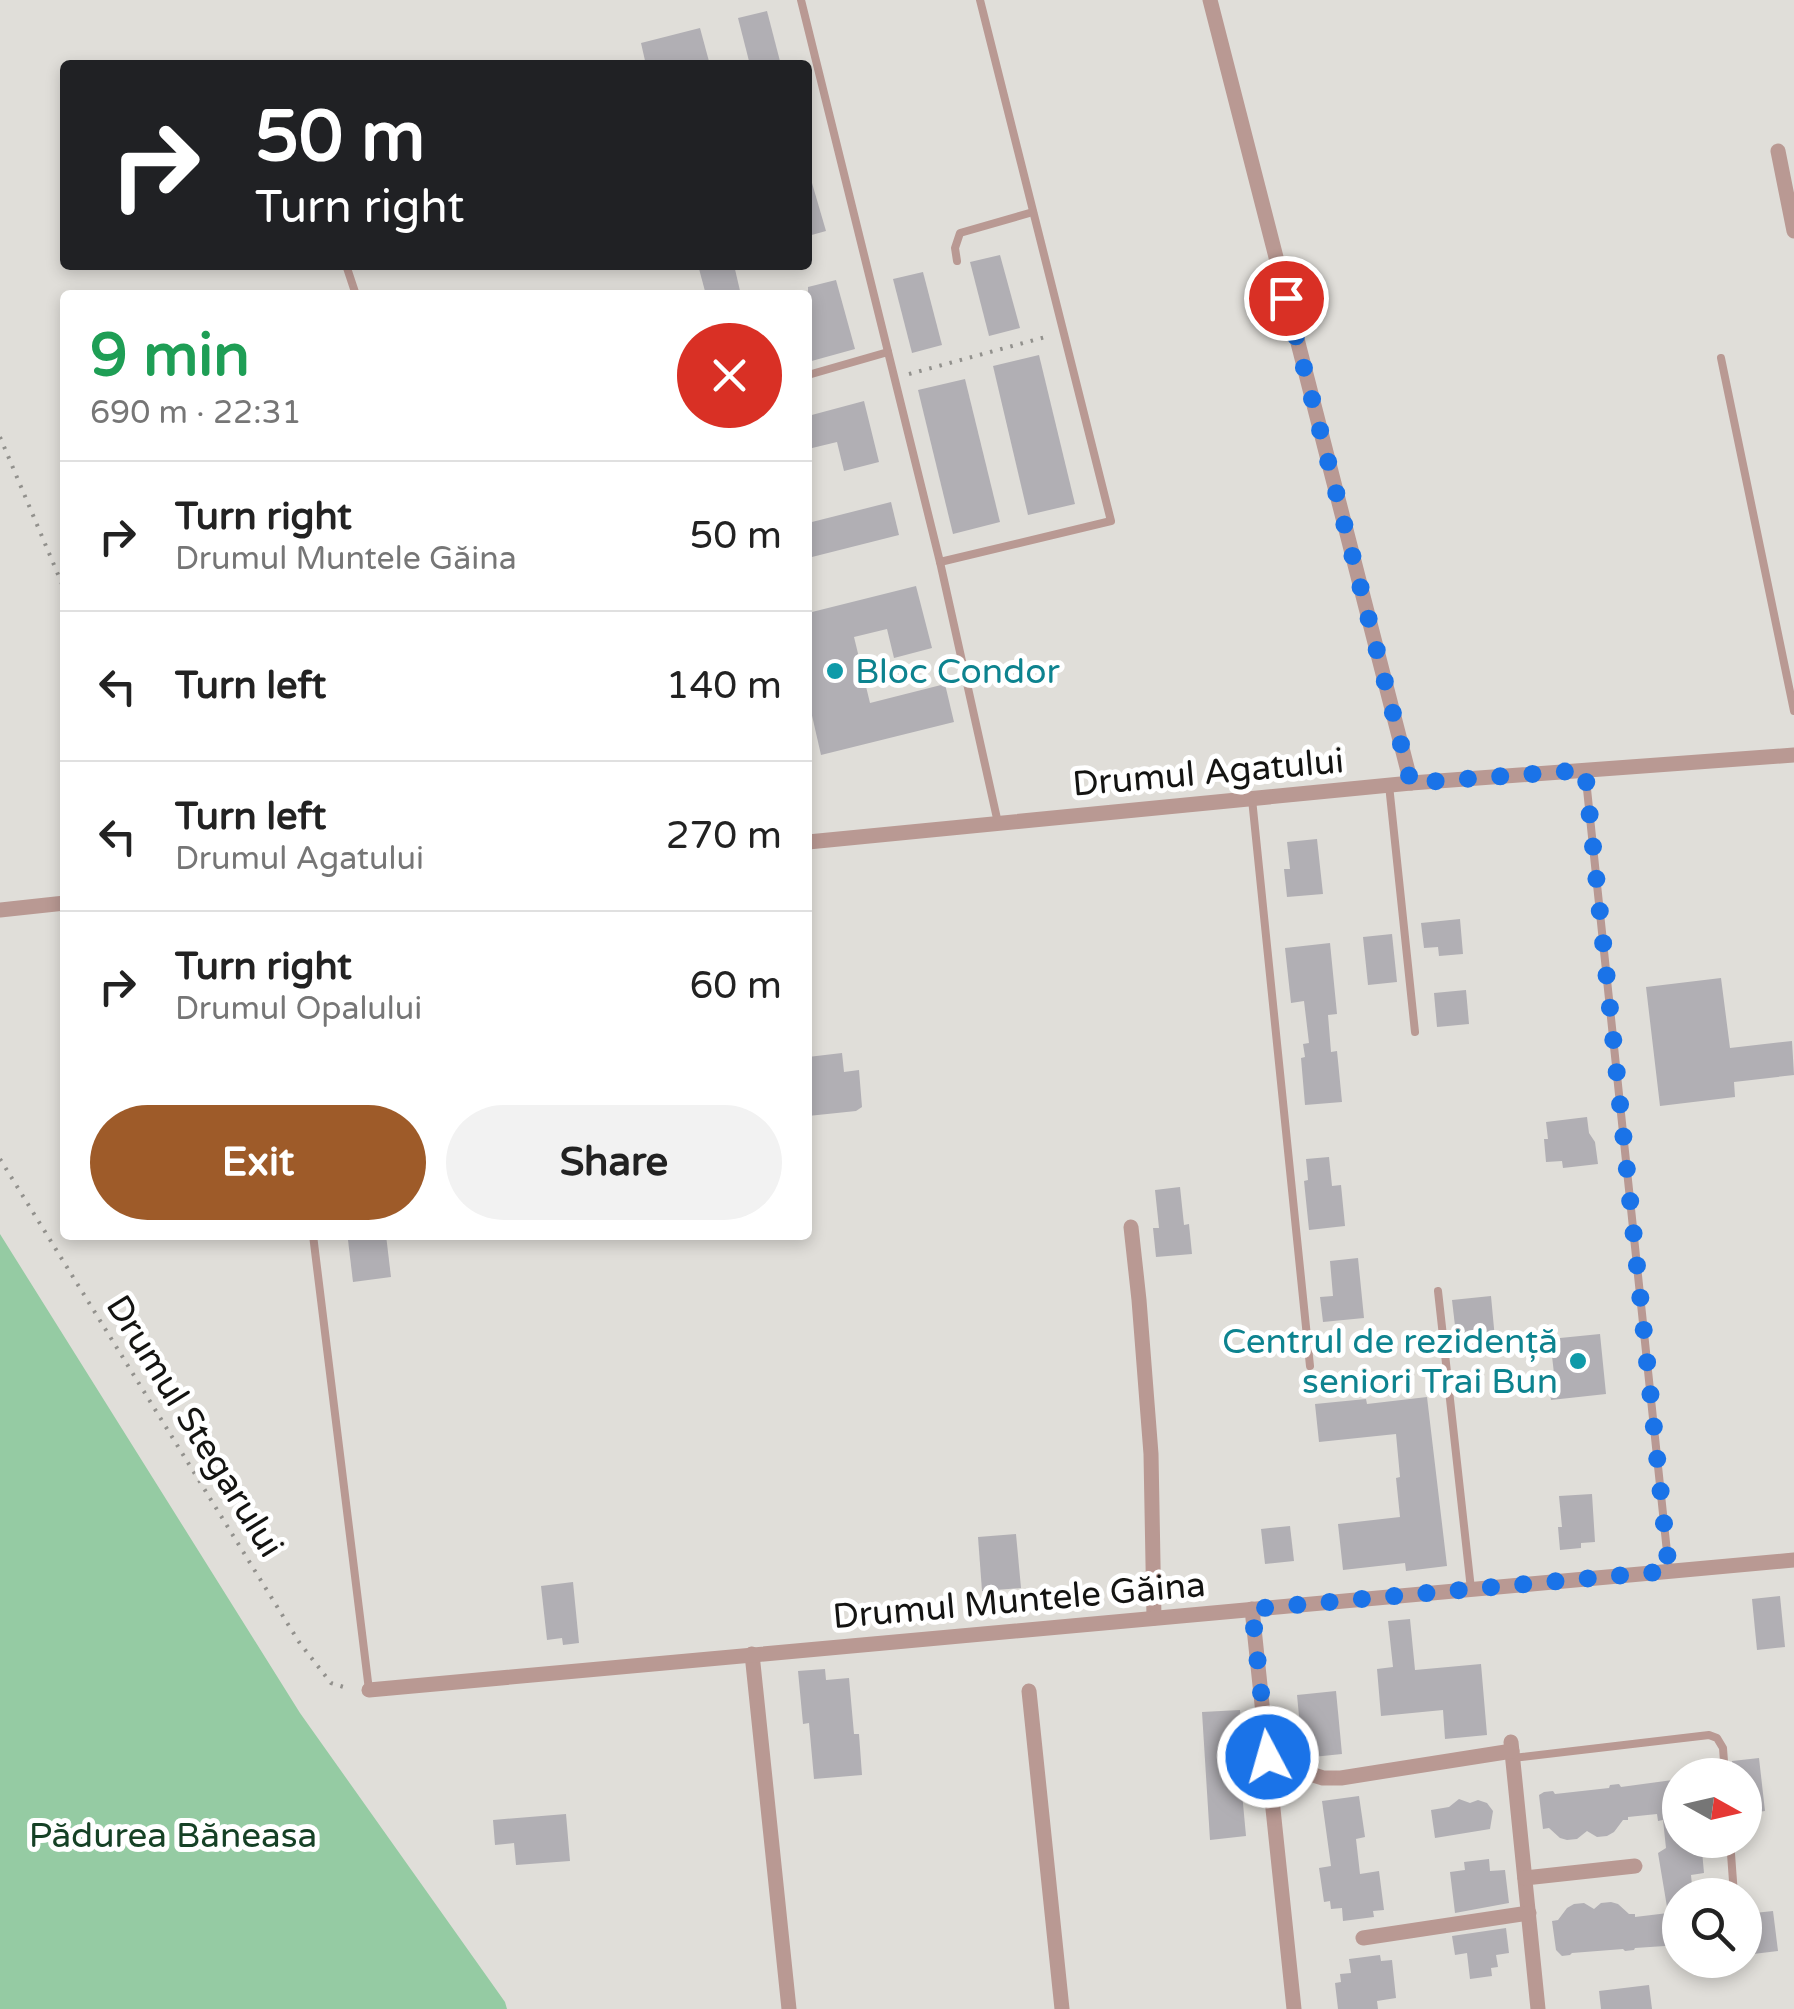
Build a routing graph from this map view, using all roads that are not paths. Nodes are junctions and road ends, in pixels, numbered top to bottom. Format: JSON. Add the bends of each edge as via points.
{"nodes":[{"id":1,"x":800,"y":0,"type":"edge"},
{"id":2,"x":980,"y":0,"type":"edge"},
{"id":3,"x":1210,"y":0,"type":"edge"},
{"id":4,"x":1778,"y":151,"type":"dead end"},
{"id":5,"x":1033,"y":212,"type":"junction"},
{"id":6,"x":1794,"y":232,"type":"edge"},
{"id":7,"x":957,"y":262,"type":"dead end"},
{"id":8,"x":888,"y":352,"type":"junction"},
{"id":9,"x":1721,"y":358,"type":"dead end"},
{"id":10,"x":812,"y":374,"type":"edge"},
{"id":11,"x":940,"y":562,"type":"junction"},
{"id":12,"x":1794,"y":711,"type":"edge"},
{"id":13,"x":1794,"y":755,"type":"edge"},
{"id":14,"x":1585,"y":770,"type":"junction"},
{"id":15,"x":1411,"y":783,"type":"junction"},
{"id":16,"x":1389,"y":785,"type":"junction"},
{"id":17,"x":1252,"y":798,"type":"junction"},
{"id":18,"x":998,"y":823,"type":"junction"},
{"id":19,"x":812,"y":842,"type":"edge"},
{"id":20,"x":60,"y":904,"type":"edge"},
{"id":21,"x":0,"y":910,"type":"edge"},
{"id":22,"x":1415,"y":1032,"type":"dead end"},
{"id":23,"x":1131,"y":1227,"type":"dead end"},
{"id":24,"x":314,"y":1240,"type":"edge"},
{"id":25,"x":1438,"y":1291,"type":"dead end"},
{"id":26,"x":1310,"y":1366,"type":"dead end"},
{"id":27,"x":1794,"y":1561,"type":"edge"},
{"id":28,"x":1669,"y":1571,"type":"junction"},
{"id":29,"x":1471,"y":1589,"type":"junction"},
{"id":30,"x":1252,"y":1609,"type":"junction"},
{"id":31,"x":1154,"y":1618,"type":"junction"},
{"id":32,"x":752,"y":1654,"type":"junction"},
{"id":33,"x":369,"y":1690,"type":"joint"},
{"id":34,"x":1029,"y":1691,"type":"dead end"},
{"id":35,"x":1512,"y":1750,"type":"junction"},
{"id":36,"x":1724,"y":1758,"type":"edge"},
{"id":37,"x":1302,"y":1771,"type":"dead end"},
{"id":38,"x":1635,"y":1866,"type":"dead end"},
{"id":39,"x":1525,"y":1878,"type":"junction"},
{"id":40,"x":1529,"y":1913,"type":"junction"},
{"id":41,"x":1363,"y":1938,"type":"dead end"},
{"id":42,"x":789,"y":2009,"type":"edge"},
{"id":43,"x":1062,"y":2009,"type":"edge"},
{"id":44,"x":1294,"y":2009,"type":"edge"},
{"id":45,"x":1538,"y":2009,"type":"edge"}],
"edges":[{"from":1,"to":8,"type":"lane"},
{"from":2,"to":5,"type":"lane"},
{"from":3,"to":15,"type":"street"},
{"from":4,"to":6,"type":"street"},
{"from":5,"to":7,"type":"lane","via":[[960,233]]},
{"from":5,"to":11,"type":"lane","via":[[1111,521]]},
{"from":8,"to":10,"type":"lane"},
{"from":8,"to":11,"type":"lane"},
{"from":9,"to":12,"type":"lane"},
{"from":11,"to":18,"type":"lane"},
{"from":13,"to":14,"type":"street","name":"Drumul Agatului"},
{"from":14,"to":15,"type":"street","name":"Drumul Agatului"},
{"from":14,"to":28,"type":"lane"},
{"from":15,"to":16,"type":"street","name":"Drumul Agatului"},
{"from":16,"to":17,"type":"street","name":"Drumul Agatului"},
{"from":16,"to":22,"type":"lane"},
{"from":17,"to":18,"type":"street","name":"Drumul Agatului"},
{"from":17,"to":26,"type":"lane"},
{"from":18,"to":19,"type":"street","name":"Drumul Agatului"},
{"from":20,"to":21,"type":"street"},
{"from":23,"to":31,"type":"street","via":[[1151,1454]]},
{"from":24,"to":33,"type":"lane"},
{"from":25,"to":29,"type":"lane"},
{"from":27,"to":28,"type":"street","name":"Drumul Muntele Găina"},
{"from":28,"to":29,"type":"street","name":"Drumul Muntele Găina"},
{"from":29,"to":30,"type":"street","name":"Drumul Muntele Găina"},
{"from":30,"to":31,"type":"street","name":"Drumul Muntele Găina"},
{"from":30,"to":44,"type":"street"},
{"from":31,"to":32,"type":"street","name":"Drumul Muntele Găina"},
{"from":32,"to":33,"type":"street","name":"Drumul Muntele Găina"},
{"from":32,"to":42,"type":"street"},
{"from":34,"to":43,"type":"street"},
{"from":35,"to":36,"type":"lane","via":[[1709,1735]]},
{"from":35,"to":37,"type":"street","via":[[1342,1778]]},
{"from":35,"to":39,"type":"street"},
{"from":38,"to":39,"type":"street"},
{"from":39,"to":40,"type":"street"},
{"from":40,"to":41,"type":"street"},
{"from":40,"to":45,"type":"street"}]}
